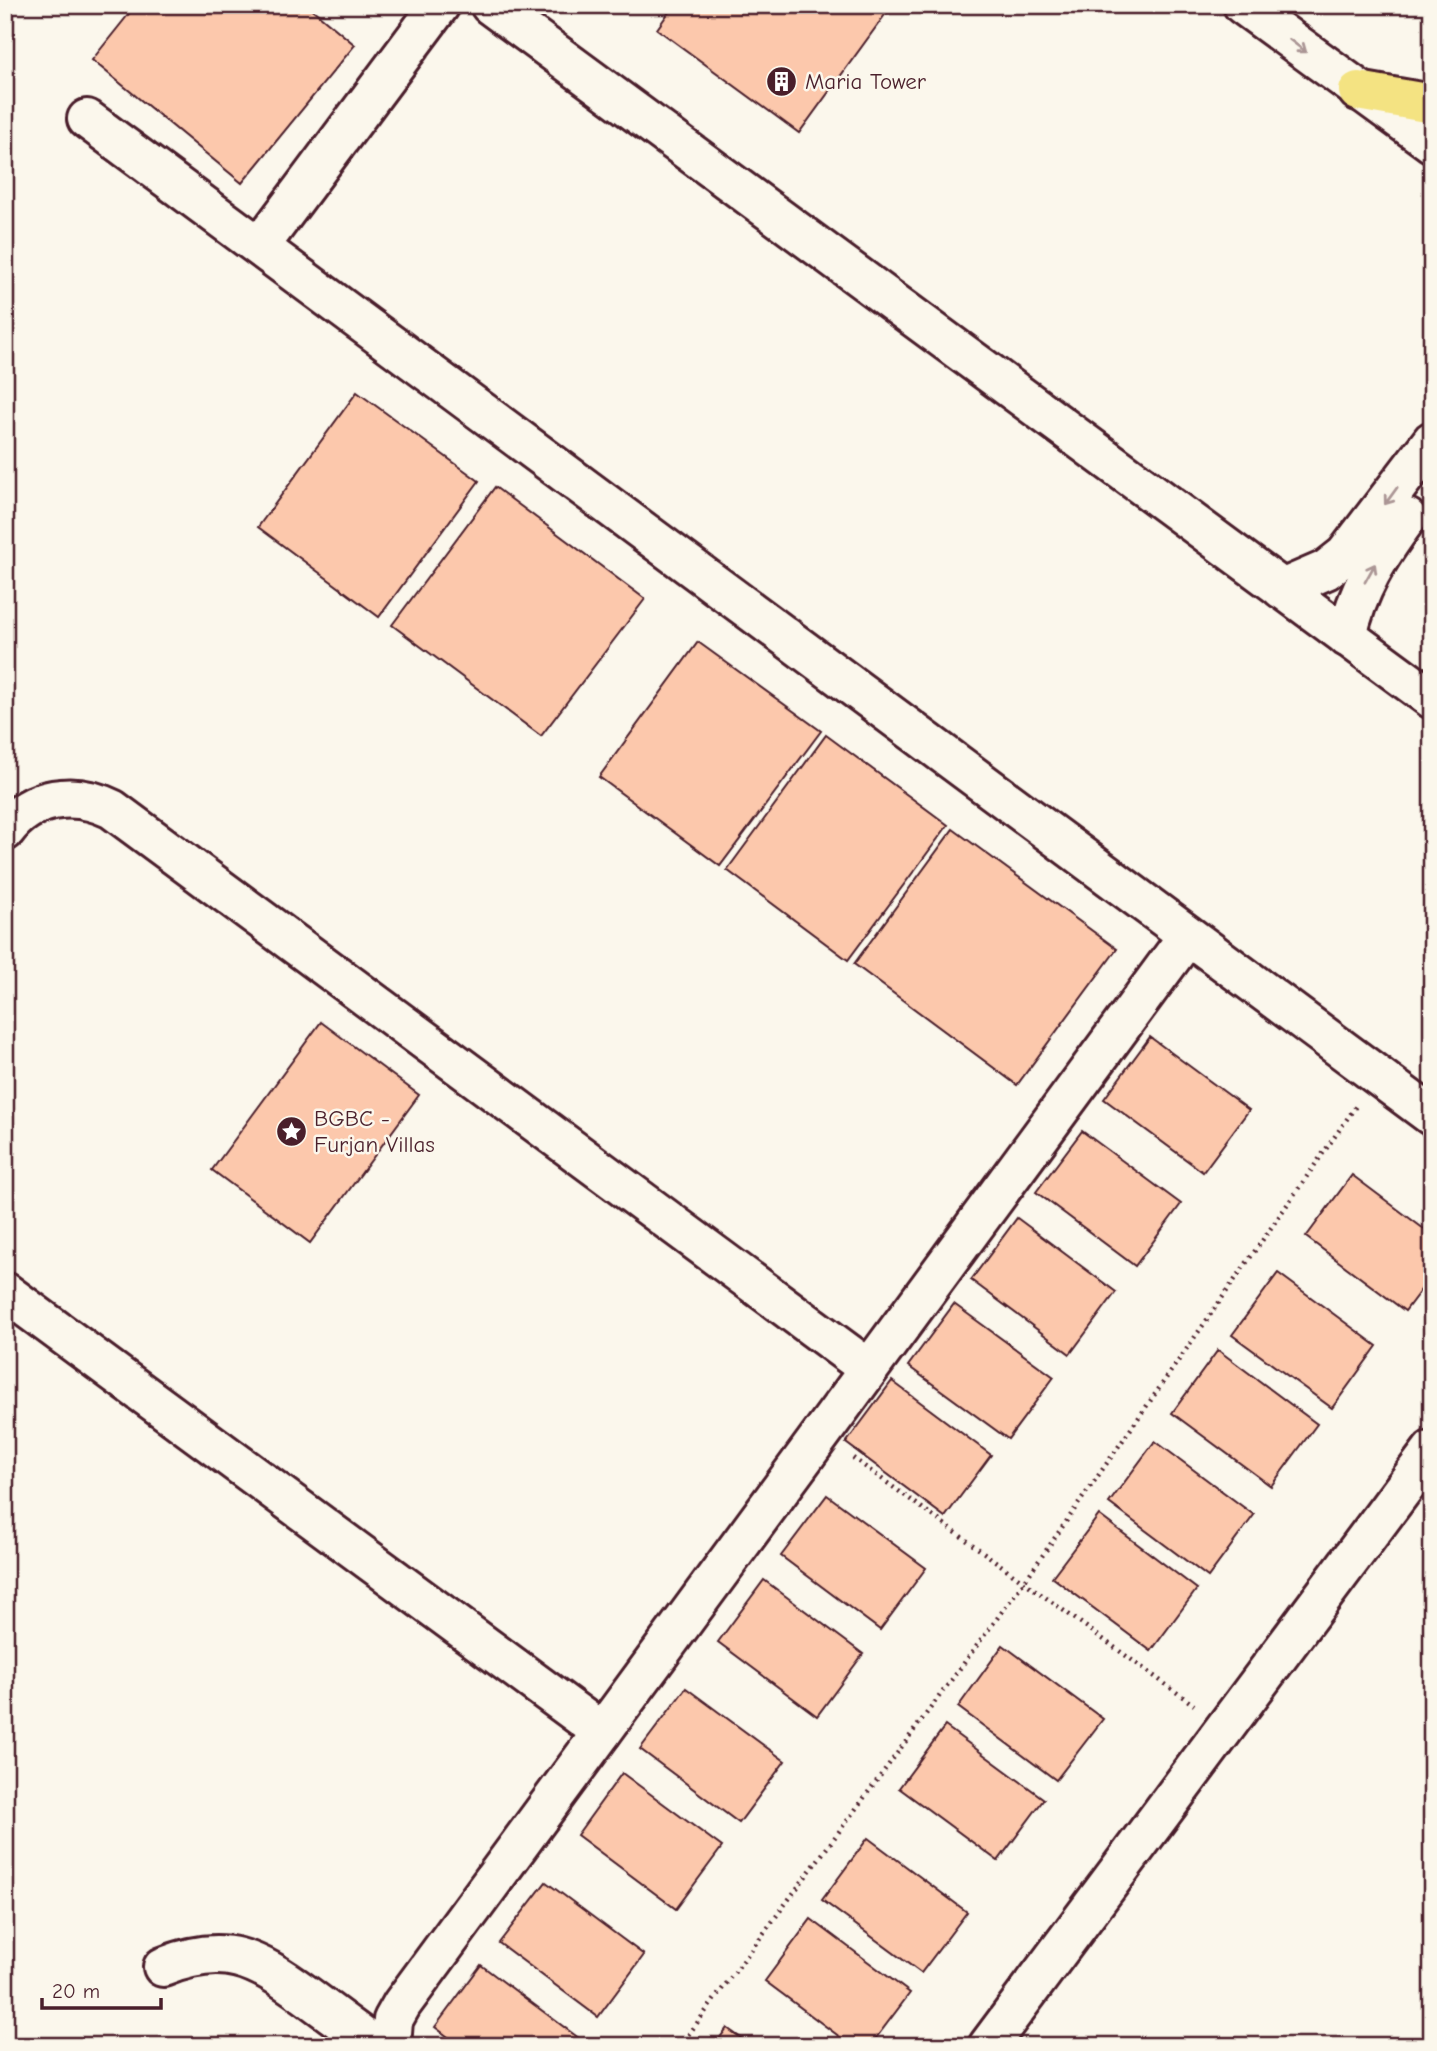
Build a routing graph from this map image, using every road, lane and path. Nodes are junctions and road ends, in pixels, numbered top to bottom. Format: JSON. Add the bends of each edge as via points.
{"nodes":[{"id":1,"x":440,"y":5,"type":"edge"},
{"id":2,"x":489,"y":5,"type":"edge"},
{"id":3,"x":1243,"y":5,"type":"edge"},
{"id":4,"x":1358,"y":91,"type":"junction"},
{"id":5,"x":1432,"y":104,"type":"edge"},
{"id":6,"x":87,"y":119,"type":"dead end"},
{"id":7,"x":1432,"y":143,"type":"edge"},
{"id":8,"x":260,"y":246,"type":"junction"},
{"id":9,"x":1432,"y":441,"type":"edge"},
{"id":10,"x":1432,"y":485,"type":"edge"},
{"id":11,"x":1282,"y":589,"type":"junction"},
{"id":12,"x":1347,"y":637,"type":"junction"},
{"id":13,"x":1432,"y":699,"type":"edge"},
{"id":14,"x":5,"y":831,"type":"edge"},
{"id":15,"x":1187,"y":937,"type":"junction"},
{"id":16,"x":1377,"y":1076,"type":"junction"},
{"id":17,"x":1432,"y":1116,"type":"edge"},
{"id":18,"x":5,"y":1292,"type":"edge"},
{"id":19,"x":869,"y":1369,"type":"junction"},
{"id":20,"x":821,"y":1435,"type":"junction"},
{"id":21,"x":1432,"y":1450,"type":"edge"},
{"id":22,"x":1024,"y":1582,"type":"junction"},
{"id":23,"x":1226,"y":1727,"type":"junction"},
{"id":24,"x":602,"y":1732,"type":"junction"},
{"id":25,"x":163,"y":1967,"type":"dead end"},
{"id":26,"x":376,"y":2046,"type":"edge"},
{"id":27,"x":391,"y":2046,"type":"edge"},
{"id":28,"x":680,"y":2046,"type":"edge"},
{"id":29,"x":988,"y":2046,"type":"edge"}],
"edges":[{"from":1,"to":8,"type":"street"},
{"from":2,"to":11,"type":"street"},
{"from":3,"to":4,"type":"street","one_way":true},
{"from":4,"to":5,"type":"main road"},
{"from":4,"to":7,"type":"street"},
{"from":6,"to":8,"type":"street"},
{"from":8,"to":15,"type":"street"},
{"from":9,"to":11,"type":"street","one_way":true,"via":[[1345,555],[1326,570]]},
{"from":12,"to":10,"type":"street","one_way":true,"via":[[1370,571]]},
{"from":11,"to":12,"type":"street"},
{"from":12,"to":13,"type":"street"},
{"from":14,"to":19,"type":"street","via":[[34,807],[61,798],[89,798],[112,809]]},
{"from":15,"to":16,"type":"street"},
{"from":15,"to":19,"type":"street"},
{"from":16,"to":17,"type":"street"},
{"from":16,"to":22,"type":"path"},
{"from":18,"to":24,"type":"street"},
{"from":19,"to":20,"type":"street"},
{"from":20,"to":22,"type":"path"},
{"from":20,"to":24,"type":"street"},
{"from":21,"to":23,"type":"street"},
{"from":22,"to":23,"type":"path"},
{"from":22,"to":28,"type":"path"},
{"from":23,"to":29,"type":"street"},
{"from":24,"to":27,"type":"street","via":[[402,2004],[393,2020]]},
{"from":25,"to":26,"type":"street","via":[[190,1956],[218,1953],[246,1958],[271,1969]]}]}
